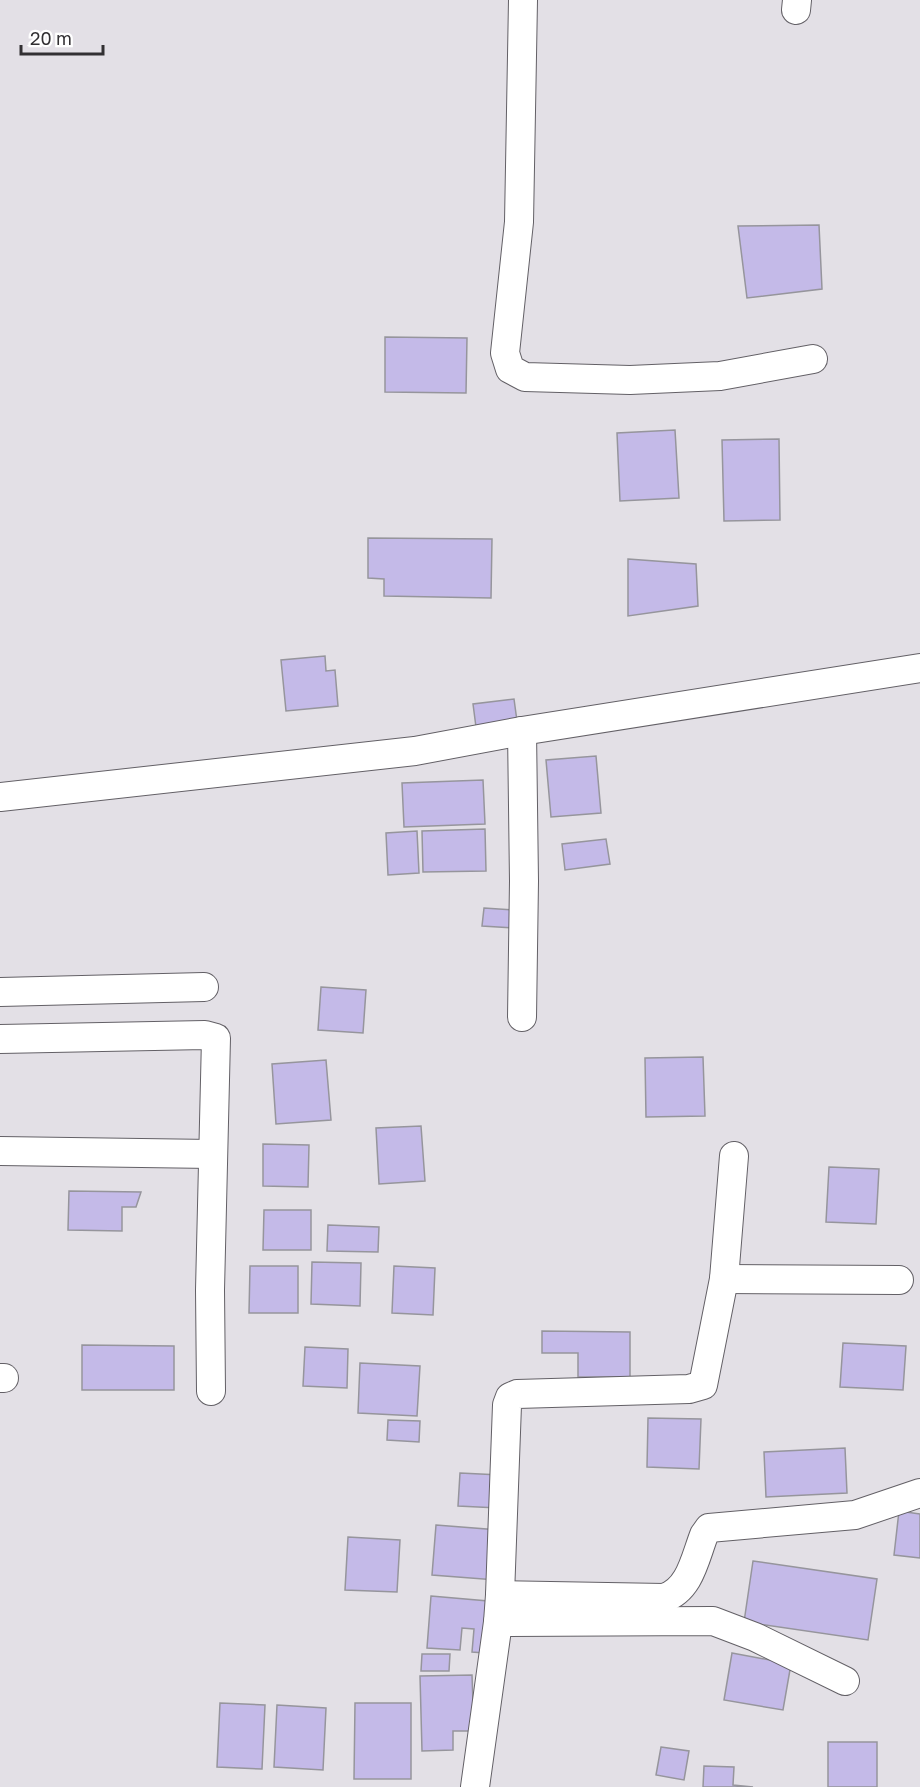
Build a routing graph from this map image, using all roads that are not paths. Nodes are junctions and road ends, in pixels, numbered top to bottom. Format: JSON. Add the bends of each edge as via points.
{"nodes":[{"id":1,"x":523,"y":0,"type":"edge"},
{"id":2,"x":813,"y":359,"type":"dead end"},
{"id":3,"x":920,"y":668,"type":"edge"},
{"id":4,"x":522,"y":731,"type":"junction"},
{"id":5,"x":0,"y":797,"type":"edge"},
{"id":6,"x":204,"y":987,"type":"dead end"},
{"id":7,"x":0,"y":992,"type":"edge"},
{"id":8,"x":522,"y":1017,"type":"dead end"},
{"id":9,"x":0,"y":1039,"type":"edge"},
{"id":10,"x":0,"y":1151,"type":"edge"},
{"id":11,"x":212,"y":1154,"type":"junction"},
{"id":12,"x":734,"y":1156,"type":"dead end"},
{"id":13,"x":724,"y":1279,"type":"junction"},
{"id":14,"x":899,"y":1280,"type":"dead end"},
{"id":15,"x":211,"y":1391,"type":"dead end"},
{"id":16,"x":920,"y":1493,"type":"edge"},
{"id":17,"x":499,"y":1609,"type":"junction"},
{"id":18,"x":845,"y":1681,"type":"dead end"},
{"id":19,"x":475,"y":1787,"type":"edge"}],
"edges":[{"from":1,"to":2,"type":"street","via":[[519,222],[506,353],[510,369],[525,377],[630,380],[720,376]]},
{"from":3,"to":4,"type":"street"},
{"from":4,"to":5,"type":"street","via":[[344,761]]},
{"from":4,"to":8,"type":"street"},
{"from":6,"to":7,"type":"street"},
{"from":9,"to":11,"type":"street","via":[[205,1035],[216,1038]]},
{"from":10,"to":11,"type":"street"},
{"from":11,"to":15,"type":"street"},
{"from":12,"to":13,"type":"street"},
{"from":13,"to":14,"type":"street"},
{"from":13,"to":17,"type":"street","via":[[703,1385],[689,1389],[510,1397]]},
{"from":16,"to":17,"type":"street","via":[[855,1515],[709,1528],[686,1582],[672,1596]]},
{"from":17,"to":18,"type":"street","via":[[713,1621]]},
{"from":17,"to":19,"type":"street"}]}
